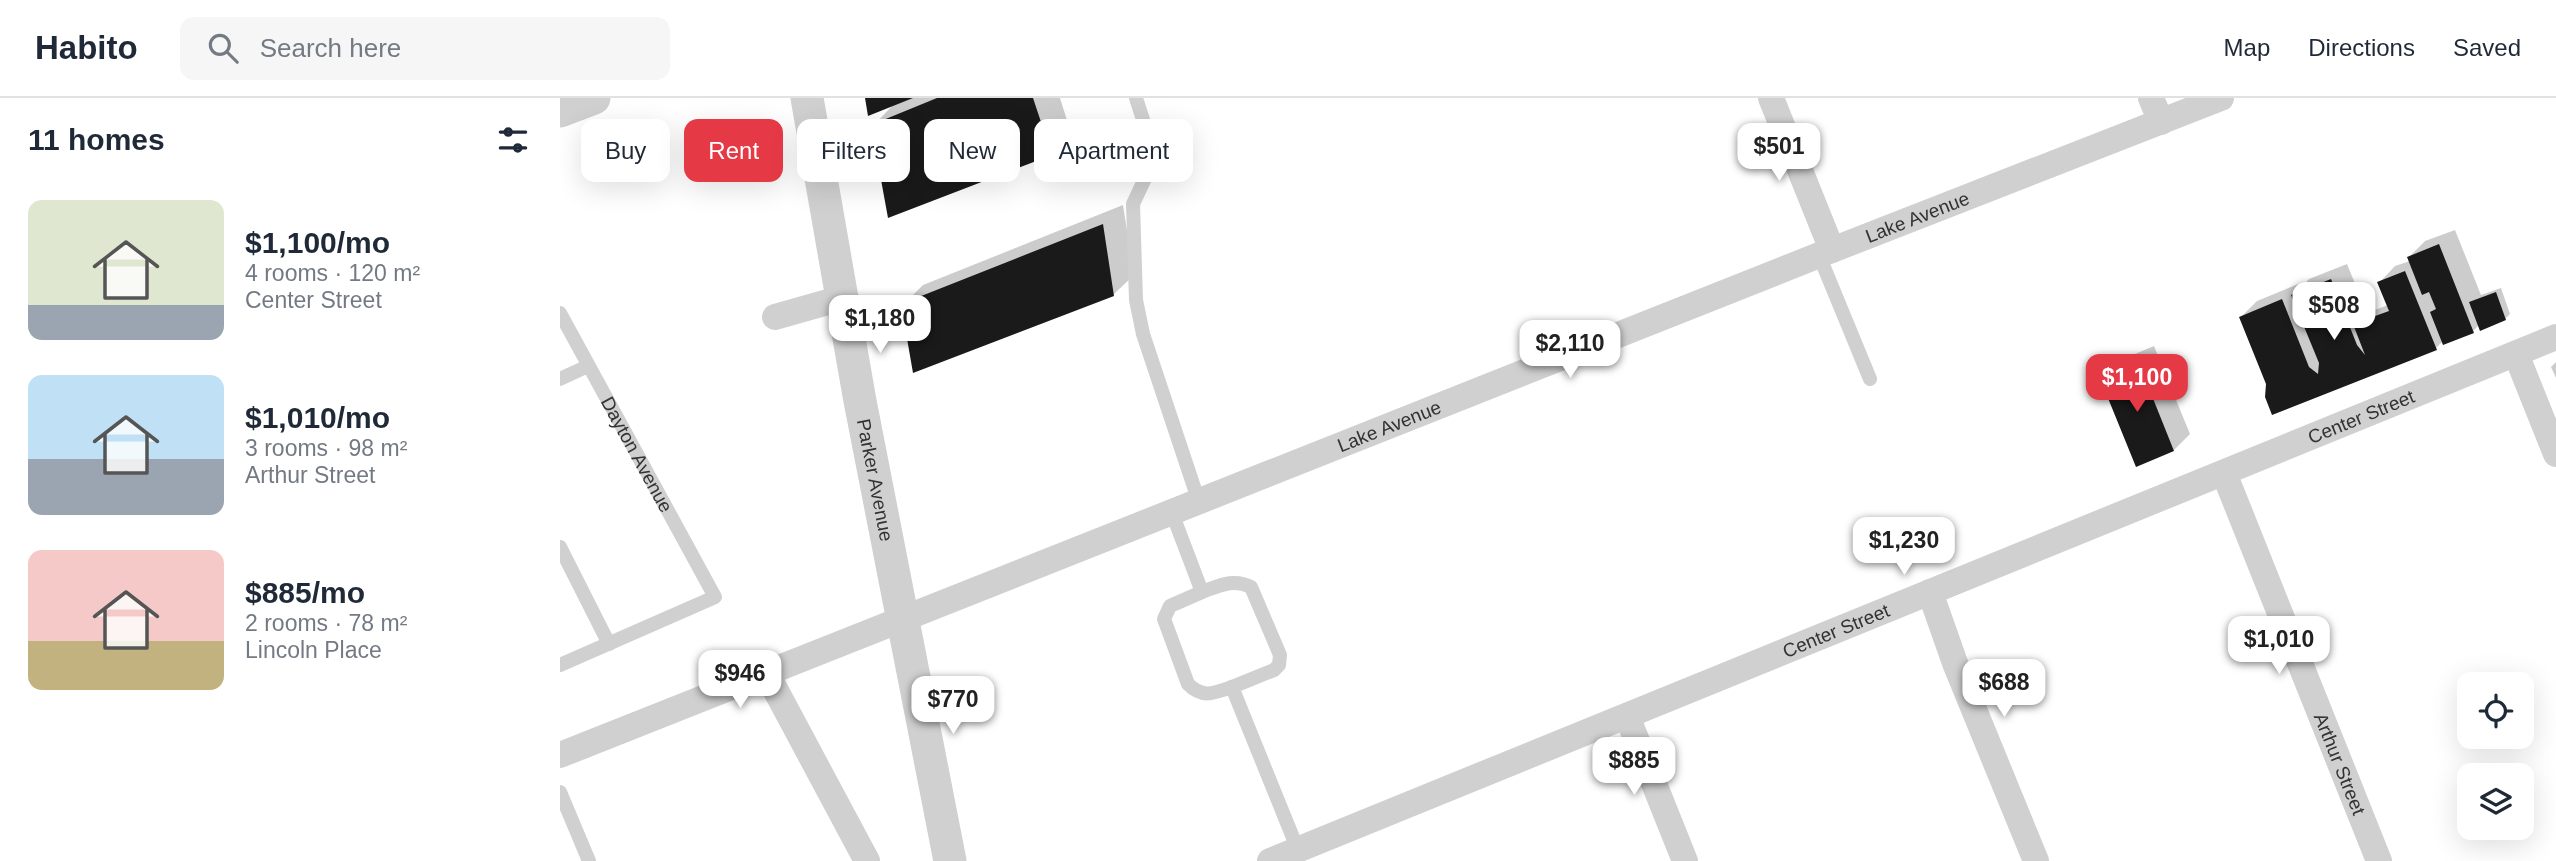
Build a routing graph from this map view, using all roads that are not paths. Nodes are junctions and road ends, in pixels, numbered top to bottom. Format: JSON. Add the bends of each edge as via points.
{"nodes":[{"id":1,"x":594,"y":98,"type":"edge"},
{"id":2,"x":807,"y":98,"type":"edge"},
{"id":3,"x":1136,"y":98,"type":"edge"},
{"id":4,"x":1771,"y":98,"type":"edge"},
{"id":5,"x":2221,"y":98,"type":"edge"},
{"id":6,"x":2156,"y":110,"type":"edge"},
{"id":7,"x":560,"y":111,"type":"edge"},
{"id":8,"x":1825,"y":253,"type":"junction"},
{"id":9,"x":842,"y":298,"type":"junction"},
{"id":10,"x":560,"y":313,"type":"edge"},
{"id":11,"x":775,"y":317,"type":"dead end"},
{"id":12,"x":2556,"y":337,"type":"edge"},
{"id":13,"x":2516,"y":354,"type":"junction"},
{"id":14,"x":588,"y":366,"type":"junction"},
{"id":15,"x":560,"y":379,"type":"edge"},
{"id":16,"x":1870,"y":379,"type":"dead end"},
{"id":17,"x":2556,"y":454,"type":"edge"},
{"id":18,"x":2224,"y":473,"type":"junction"},
{"id":19,"x":1199,"y":502,"type":"junction"},
{"id":20,"x":1172,"y":513,"type":"junction"},
{"id":21,"x":560,"y":547,"type":"edge"},
{"id":22,"x":1202,"y":592,"type":"junction"},
{"id":23,"x":1930,"y":592,"type":"junction"},
{"id":24,"x":902,"y":621,"type":"junction"},
{"id":25,"x":610,"y":644,"type":"junction"},
{"id":26,"x":560,"y":666,"type":"edge"},
{"id":27,"x":767,"y":674,"type":"junction"},
{"id":28,"x":1232,"y":687,"type":"junction"},
{"id":29,"x":1627,"y":716,"type":"junction"},
{"id":30,"x":560,"y":755,"type":"edge"},
{"id":31,"x":560,"y":792,"type":"edge"},
{"id":32,"x":1300,"y":855,"type":"edge"},
{"id":33,"x":589,"y":861,"type":"edge"},
{"id":34,"x":867,"y":861,"type":"edge"},
{"id":35,"x":950,"y":861,"type":"edge"},
{"id":36,"x":1270,"y":861,"type":"edge"},
{"id":37,"x":1685,"y":861,"type":"edge"},
{"id":38,"x":2036,"y":861,"type":"edge"},
{"id":39,"x":2379,"y":861,"type":"edge"}],
"edges":[{"from":1,"to":7,"type":"street"},
{"from":2,"to":9,"type":"street","name":"Parker Avenue"},
{"from":3,"to":19,"type":"lane","via":[[1155,157],[1133,204],[1136,300]]},
{"from":4,"to":8,"type":"street"},
{"from":5,"to":6,"type":"street","name":"Lake Avenue"},
{"from":6,"to":8,"type":"street","name":"Lake Avenue"},
{"from":8,"to":16,"type":"lane"},
{"from":8,"to":19,"type":"street","name":"Lake Avenue"},
{"from":9,"to":11,"type":"street"},
{"from":9,"to":24,"type":"street","name":"Parker Avenue"},
{"from":10,"to":14,"type":"lane","name":"Dayton Avenue"},
{"from":12,"to":13,"type":"street","name":"Center Street"},
{"from":13,"to":17,"type":"street"},
{"from":13,"to":18,"type":"street","name":"Center Street"},
{"from":14,"to":15,"type":"lane"},
{"from":14,"to":25,"type":"lane","name":"Dayton Avenue","via":[[715,597]]},
{"from":18,"to":23,"type":"street","name":"Center Street"},
{"from":18,"to":39,"type":"street","name":"Arthur Street"},
{"from":19,"to":20,"type":"street","name":"Lake Avenue"},
{"from":20,"to":22,"type":"lane"},
{"from":20,"to":24,"type":"street","name":"Lake Avenue"},
{"from":21,"to":25,"type":"lane"},
{"from":22,"to":28,"type":"lane","via":[[1170,606],[1164,619],[1194,690],[1208,695]]},
{"from":22,"to":28,"type":"lane","via":[[1230,582],[1251,587],[1280,656],[1274,670]]},
{"from":23,"to":29,"type":"street","name":"Center Street"},
{"from":23,"to":38,"type":"street"},
{"from":24,"to":27,"type":"street","name":"Lake Avenue"},
{"from":24,"to":35,"type":"street","name":"Parker Avenue"},
{"from":25,"to":26,"type":"lane"},
{"from":27,"to":30,"type":"street","name":"Lake Avenue"},
{"from":27,"to":34,"type":"street"},
{"from":28,"to":32,"type":"lane"},
{"from":29,"to":32,"type":"street","name":"Center Street"},
{"from":29,"to":37,"type":"street"},
{"from":31,"to":33,"type":"lane"},
{"from":32,"to":36,"type":"street","name":"Center Street"}]}
